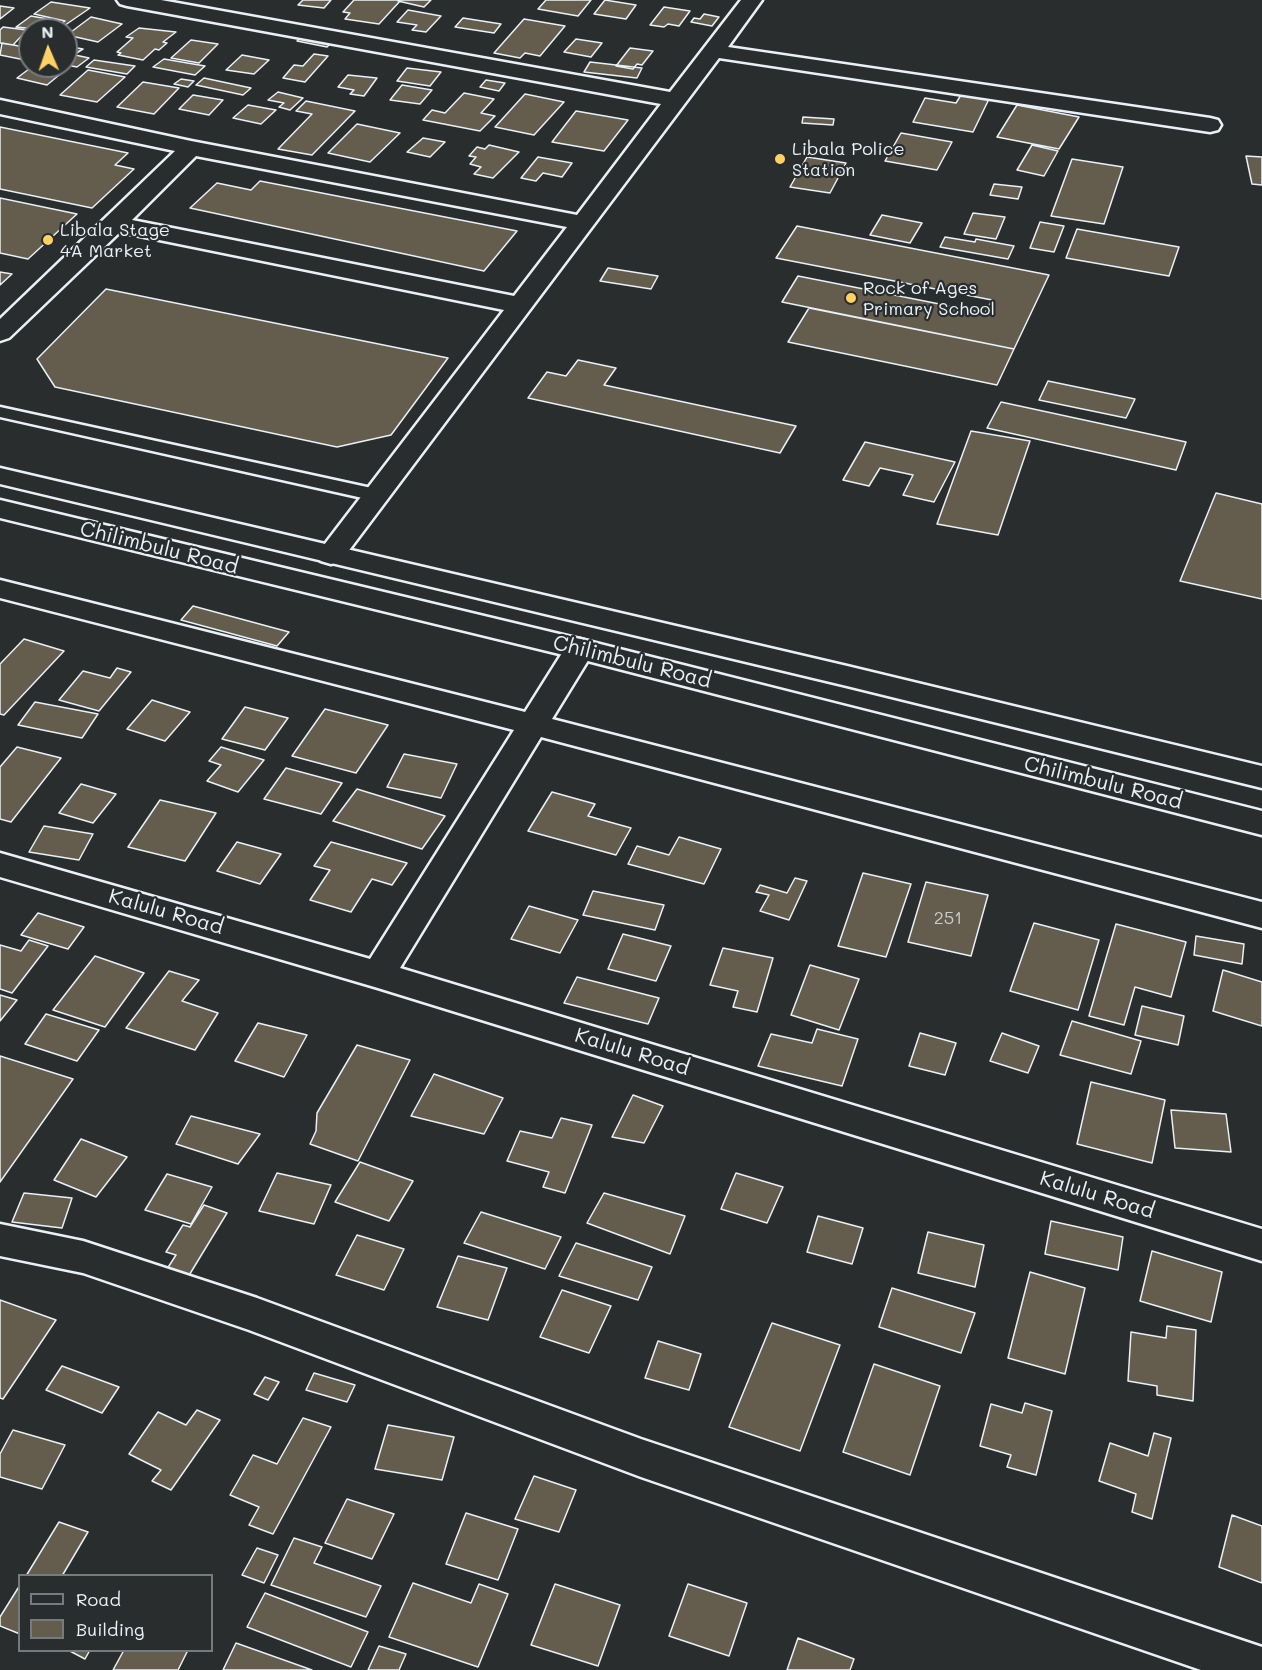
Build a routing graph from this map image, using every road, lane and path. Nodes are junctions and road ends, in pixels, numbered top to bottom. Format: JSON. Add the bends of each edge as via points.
{"nodes":[{"id":1,"x":127,"y":0,"type":"edge"},
{"id":2,"x":752,"y":0,"type":"edge"},
{"id":3,"x":714,"y":51,"type":"junction"},
{"id":4,"x":675,"y":100,"type":"junction"},
{"id":5,"x":0,"y":107,"type":"edge"},
{"id":6,"x":1210,"y":125,"type":"dead end"},
{"id":7,"x":190,"y":148,"type":"junction"},
{"id":8,"x":581,"y":223,"type":"junction"},
{"id":9,"x":115,"y":224,"type":"junction"},
{"id":10,"x":519,"y":305,"type":"junction"},
{"id":11,"x":0,"y":333,"type":"edge"},
{"id":12,"x":0,"y":411,"type":"edge"},
{"id":13,"x":0,"y":476,"type":"edge"},
{"id":14,"x":376,"y":495,"type":"junction"},
{"id":15,"x":0,"y":509,"type":"edge"},
{"id":16,"x":331,"y":555,"type":"junction"},
{"id":17,"x":0,"y":589,"type":"edge"},
{"id":18,"x":580,"y":649,"type":"junction"},
{"id":19,"x":531,"y":724,"type":"junction"},
{"id":20,"x":1262,"y":777,"type":"edge"},
{"id":21,"x":1262,"y":823,"type":"edge"},
{"id":22,"x":0,"y":865,"type":"edge"},
{"id":23,"x":1262,"y":915,"type":"edge"},
{"id":24,"x":378,"y":975,"type":"junction"},
{"id":25,"x":0,"y":1240,"type":"edge"},
{"id":26,"x":1262,"y":1245,"type":"edge"},
{"id":27,"x":1262,"y":1669,"type":"edge"}],
"edges":[{"from":1,"to":4,"type":"street"},
{"from":2,"to":3,"type":"street"},
{"from":3,"to":4,"type":"street"},
{"from":3,"to":6,"type":"street"},
{"from":4,"to":8,"type":"street"},
{"from":5,"to":7,"type":"street"},
{"from":7,"to":8,"type":"street"},
{"from":7,"to":9,"type":"street"},
{"from":8,"to":10,"type":"street"},
{"from":9,"to":10,"type":"street"},
{"from":9,"to":11,"type":"street"},
{"from":10,"to":14,"type":"street"},
{"from":12,"to":14,"type":"lane"},
{"from":13,"to":16,"type":"street","name":"Chilimbulu Road"},
{"from":14,"to":16,"type":"street"},
{"from":15,"to":18,"type":"street","name":"Chilimbulu Road"},
{"from":16,"to":20,"type":"street","name":"Chilimbulu Road"},
{"from":17,"to":19,"type":"street"},
{"from":18,"to":19,"type":"street"},
{"from":18,"to":21,"type":"street","name":"Chilimbulu Road"},
{"from":19,"to":23,"type":"street"},
{"from":19,"to":24,"type":"street"},
{"from":22,"to":24,"type":"street","name":"Kalulu Road"},
{"from":24,"to":26,"type":"street","name":"Kalulu Road"},
{"from":25,"to":27,"type":"street","via":[[83,1257],[246,1312],[641,1458]]}]}
